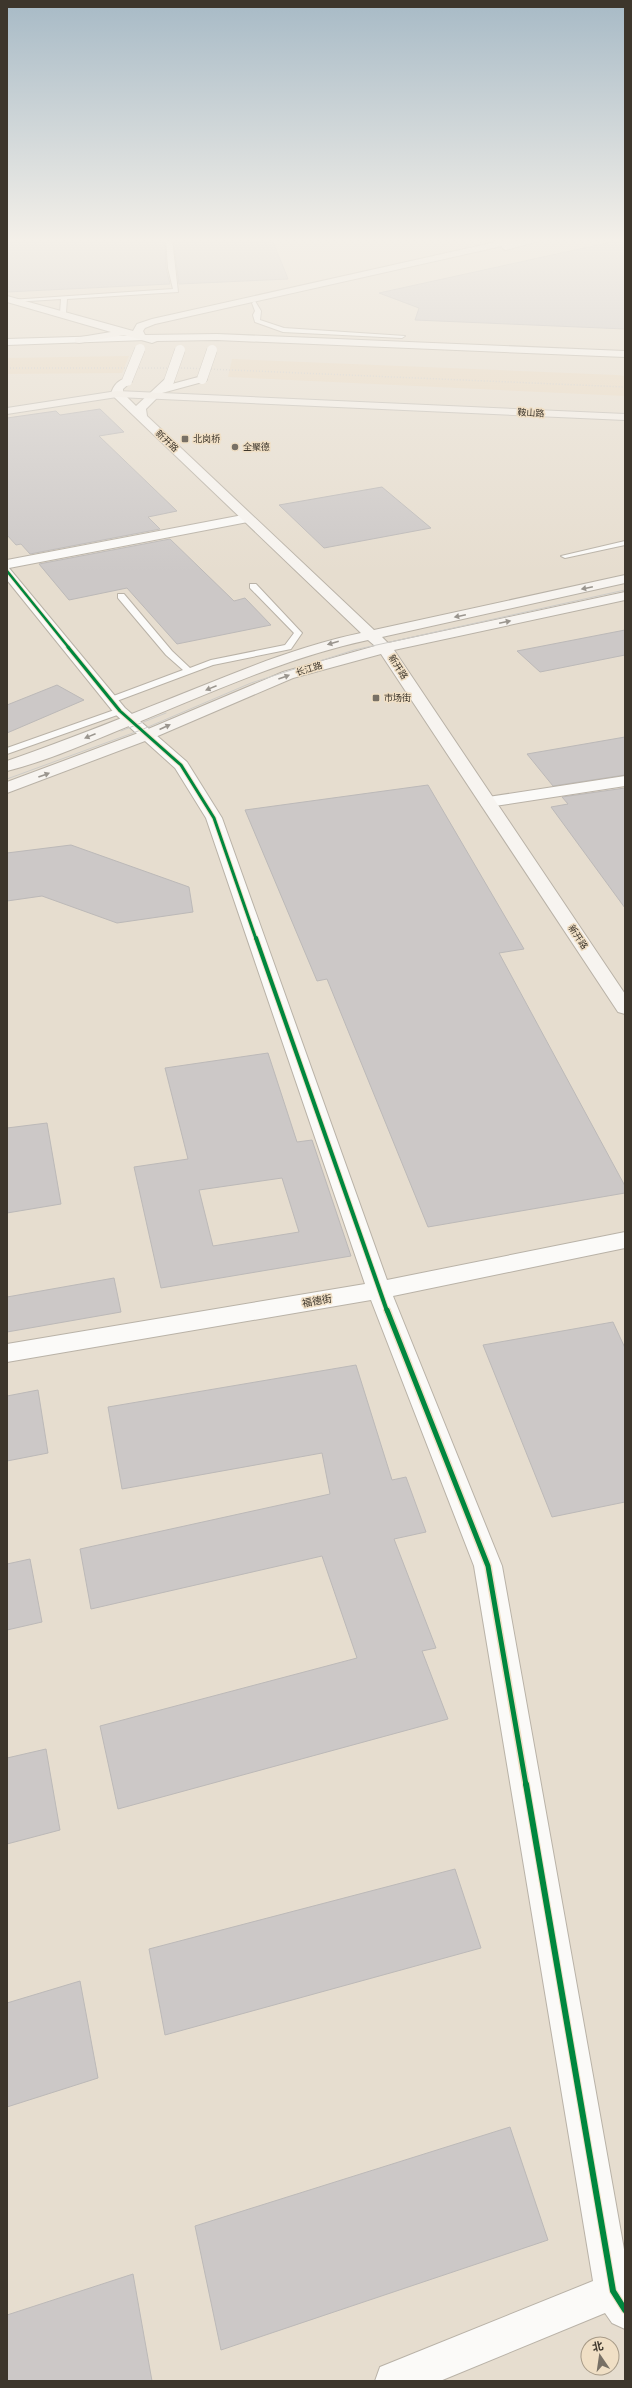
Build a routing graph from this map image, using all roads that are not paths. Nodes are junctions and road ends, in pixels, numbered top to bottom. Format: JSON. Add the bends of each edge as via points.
{"nodes":[{"id":1,"x":139,"y":350,"type":"edge"},
{"id":2,"x":180,"y":350,"type":"edge"},
{"id":3,"x":212,"y":350,"type":"edge"},
{"id":4,"x":544,"y":350,"type":"edge"},
{"id":5,"x":625,"y":354,"type":"edge"},
{"id":6,"x":202,"y":379,"type":"junction"},
{"id":7,"x":121,"y":388,"type":"junction"},
{"id":8,"x":162,"y":389,"type":"junction"},
{"id":9,"x":232,"y":392,"type":"junction"},
{"id":10,"x":7,"y":404,"type":"edge"},
{"id":11,"x":625,"y":410,"type":"edge"},
{"id":12,"x":7,"y":411,"type":"edge"},
{"id":13,"x":141,"y":417,"type":"junction"},
{"id":14,"x":625,"y":417,"type":"edge"},
{"id":15,"x":248,"y":518,"type":"junction"},
{"id":16,"x":625,"y":543,"type":"edge"},
{"id":17,"x":565,"y":556,"type":"dead end"},
{"id":18,"x":7,"y":564,"type":"edge"},
{"id":19,"x":7,"y":571,"type":"edge"},
{"id":20,"x":625,"y":579,"type":"edge"},
{"id":21,"x":253,"y":586,"type":"dead end"},
{"id":22,"x":121,"y":596,"type":"dead end"},
{"id":23,"x":625,"y":596,"type":"edge"},
{"id":24,"x":371,"y":634,"type":"junction"},
{"id":25,"x":385,"y":648,"type":"junction"},
{"id":26,"x":189,"y":671,"type":"junction"},
{"id":27,"x":127,"y":717,"type":"junction"},
{"id":28,"x":7,"y":751,"type":"edge"},
{"id":29,"x":7,"y":766,"type":"edge"},
{"id":30,"x":625,"y":781,"type":"edge"},
{"id":31,"x":7,"y":788,"type":"edge"},
{"id":32,"x":488,"y":802,"type":"junction"},
{"id":33,"x":625,"y":1008,"type":"edge"},
{"id":34,"x":625,"y":1240,"type":"edge"},
{"id":35,"x":379,"y":1290,"type":"junction"},
{"id":36,"x":7,"y":1353,"type":"edge"},
{"id":37,"x":619,"y":2300,"type":"edge"},
{"id":38,"x":394,"y":2381,"type":"edge"}],
"edges":[{"from":1,"to":7,"type":"main road","bridge":true},
{"from":2,"to":8,"type":"main road","bridge":true},
{"from":3,"to":6,"type":"main road","bridge":true},
{"from":4,"to":5,"type":"main road"},
{"from":6,"to":8,"type":"main road"},
{"from":6,"to":9,"type":"main road","name":"鞍山路","via":[[217,390]]},
{"from":7,"to":8,"type":"main road","name":"鞍山路"},
{"from":7,"to":10,"type":"main road","name":"鞍山路"},
{"from":7,"to":12,"type":"main road","name":"鞍山路"},
{"from":7,"to":13,"type":"main road","name":"新开路"},
{"from":8,"to":9,"type":"main road"},
{"from":8,"to":13,"type":"main road","via":[[140,408]]},
{"from":8,"to":14,"type":"main road","name":"鞍山路"},
{"from":9,"to":11,"type":"main road","name":"鞍山路"},
{"from":13,"to":15,"type":"main road","name":"新开路"},
{"from":15,"to":18,"type":"street"},
{"from":15,"to":24,"type":"main road","name":"新开路"},
{"from":16,"to":17,"type":"lane"},
{"from":19,"to":27,"type":"street"},
{"from":20,"to":24,"type":"main road","name":"长江路","one_way":true},
{"from":21,"to":26,"type":"lane","via":[[298,633],[288,647],[211,663]]},
{"from":22,"to":26,"type":"lane","via":[[169,653]]},
{"from":25,"to":23,"type":"main road","name":"长江路","one_way":true},
{"from":24,"to":25,"type":"main road","name":"新开路"},
{"from":24,"to":27,"type":"main road","name":"长江路","one_way":true,"via":[[295,655]]},
{"from":27,"to":25,"type":"main road","name":"长江路","one_way":true,"via":[[224,700],[288,675]]},
{"from":25,"to":32,"type":"main road","name":"新开路"},
{"from":26,"to":27,"type":"lane"},
{"from":27,"to":28,"type":"lane"},
{"from":27,"to":29,"type":"main road","name":"长江路","one_way":true},
{"from":31,"to":27,"type":"main road","name":"长江路","one_way":true},
{"from":27,"to":35,"type":"street","via":[[181,765],[214,818]]},
{"from":30,"to":32,"type":"street"},
{"from":32,"to":33,"type":"main road","name":"新开路"},
{"from":34,"to":35,"type":"street","name":"福德街"},
{"from":35,"to":36,"type":"street","name":"福德街"},
{"from":35,"to":37,"type":"street","via":[[488,1566]]},
{"from":37,"to":38,"type":"street"}]}
